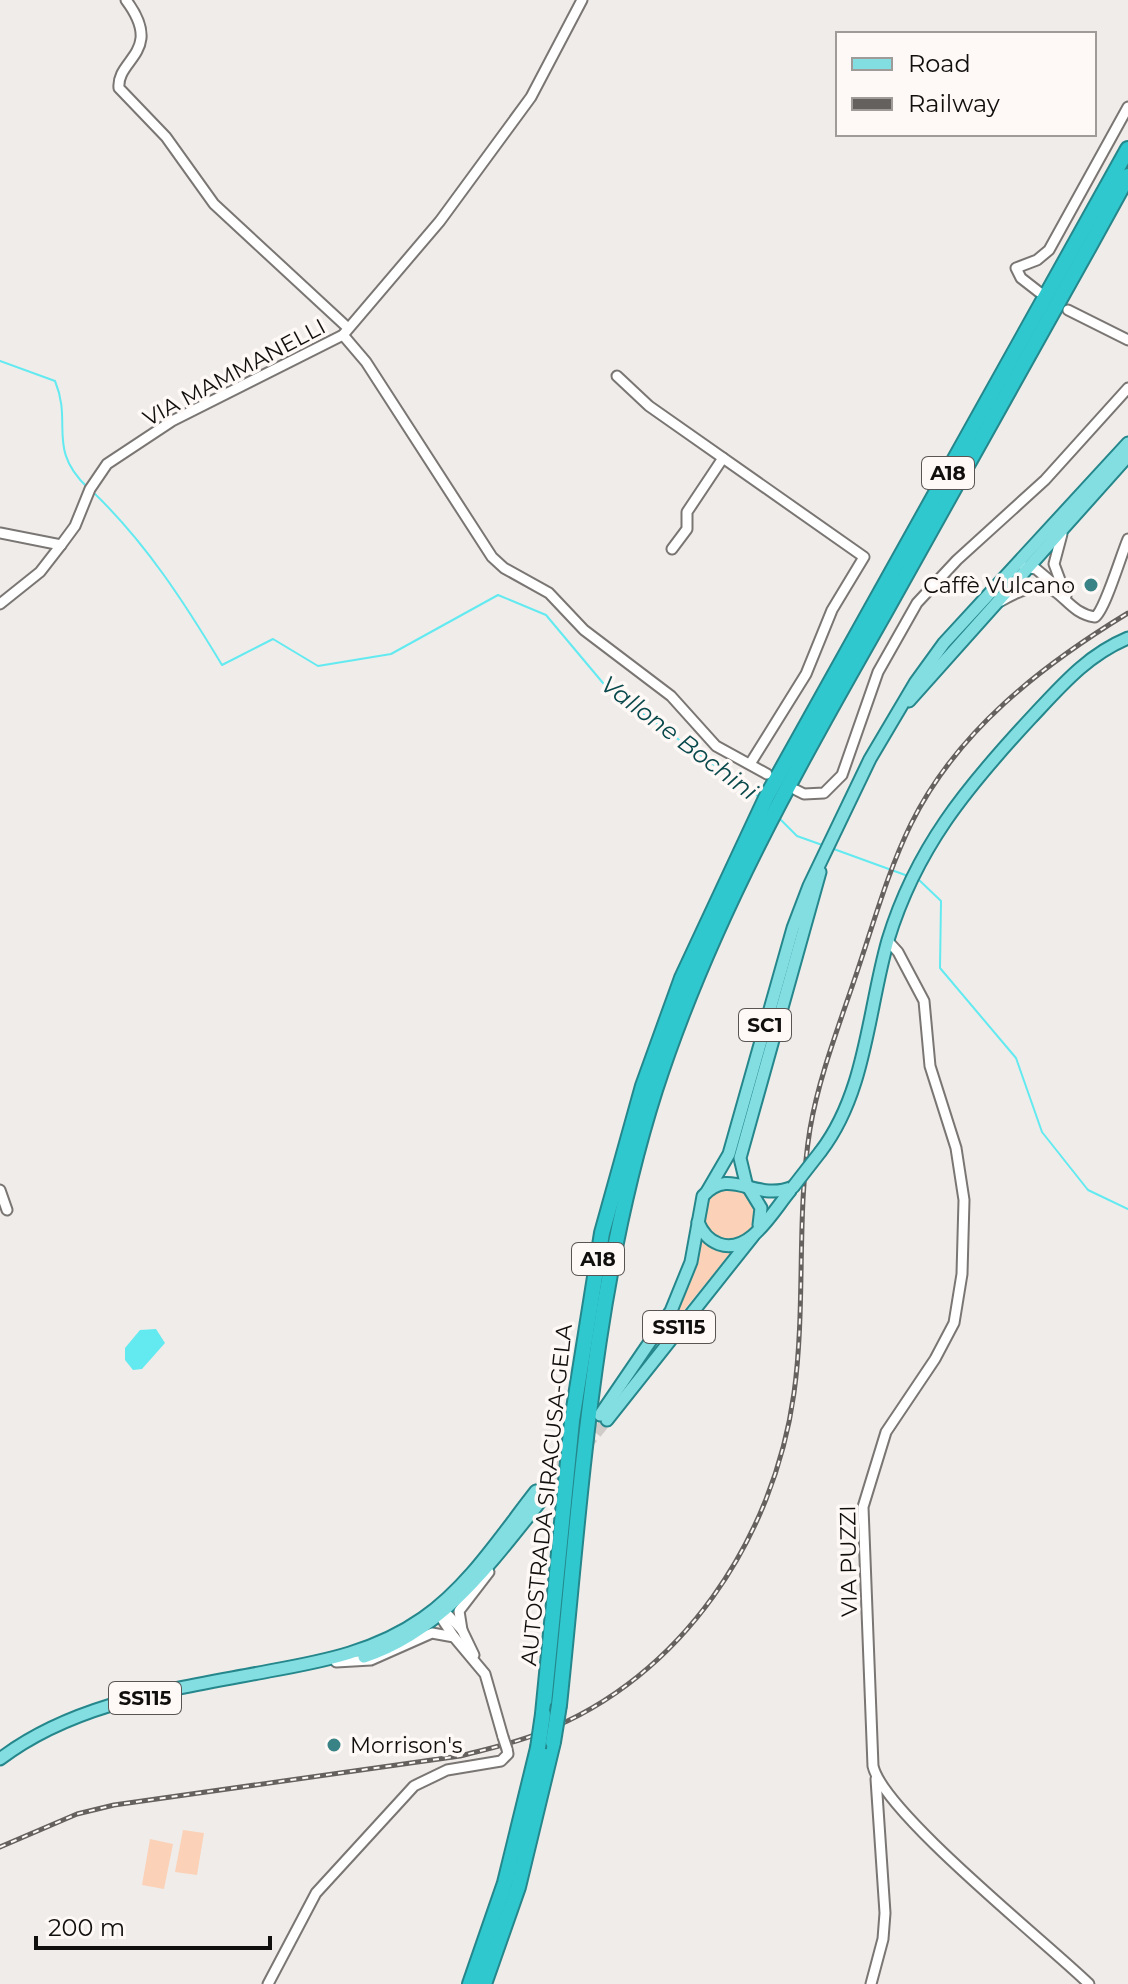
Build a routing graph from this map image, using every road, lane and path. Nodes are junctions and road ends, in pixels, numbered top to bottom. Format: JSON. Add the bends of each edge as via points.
{"nodes":[{"id":1,"x":126,"y":0,"type":"edge"},
{"id":2,"x":582,"y":0,"type":"edge"},
{"id":3,"x":1128,"y":107,"type":"edge"},
{"id":4,"x":1128,"y":149,"type":"edge"},
{"id":5,"x":1128,"y":176,"type":"edge"},
{"id":6,"x":1039,"y":292,"type":"dead end"},
{"id":7,"x":1068,"y":310,"type":"dead end"},
{"id":8,"x":346,"y":331,"type":"junction"},
{"id":9,"x":1128,"y":340,"type":"edge"},
{"id":10,"x":617,"y":376,"type":"dead end"},
{"id":11,"x":1128,"y":388,"type":"edge"},
{"id":12,"x":1128,"y":443,"type":"edge"},
{"id":13,"x":1128,"y":456,"type":"edge"},
{"id":14,"x":723,"y":458,"type":"junction"},
{"id":15,"x":1064,"y":529,"type":"junction"},
{"id":16,"x":0,"y":533,"type":"edge"},
{"id":17,"x":1128,"y":539,"type":"edge"},
{"id":18,"x":61,"y":545,"type":"junction"},
{"id":19,"x":672,"y":549,"type":"dead end"},
{"id":20,"x":1025,"y":563,"type":"junction"},
{"id":21,"x":1063,"y":594,"type":"junction"},
{"id":22,"x":0,"y":604,"type":"edge"},
{"id":23,"x":993,"y":606,"type":"junction"},
{"id":24,"x":1128,"y":638,"type":"edge"},
{"id":25,"x":902,"y":707,"type":"junction"},
{"id":26,"x":750,"y":764,"type":"junction"},
{"id":27,"x":767,"y":774,"type":"dead end"},
{"id":28,"x":796,"y":790,"type":"dead end"},
{"id":29,"x":772,"y":800,"type":"junction"},
{"id":30,"x":756,"y":831,"type":"junction"},
{"id":31,"x":823,"y":859,"type":"junction"},
{"id":32,"x":888,"y":941,"type":"junction"},
{"id":33,"x":793,"y":1187,"type":"junction"},
{"id":34,"x":748,"y":1188,"type":"junction"},
{"id":35,"x":0,"y":1190,"type":"edge"},
{"id":36,"x":708,"y":1190,"type":"junction"},
{"id":37,"x":7,"y":1210,"type":"dead end"},
{"id":38,"x":698,"y":1219,"type":"junction"},
{"id":39,"x":755,"y":1233,"type":"junction"},
{"id":40,"x":508,"y":1541,"type":"junction"},
{"id":41,"x":489,"y":1551,"type":"junction"},
{"id":42,"x":442,"y":1613,"type":"junction"},
{"id":43,"x":462,"y":1630,"type":"junction"},
{"id":44,"x":454,"y":1637,"type":"junction"},
{"id":45,"x":387,"y":1639,"type":"junction"},
{"id":46,"x":475,"y":1659,"type":"junction"},
{"id":47,"x":336,"y":1662,"type":"junction"},
{"id":48,"x":301,"y":1665,"type":"junction"},
{"id":49,"x":0,"y":1759,"type":"edge"},
{"id":50,"x":876,"y":1779,"type":"junction"},
{"id":51,"x":268,"y":1984,"type":"edge"},
{"id":52,"x":470,"y":1984,"type":"edge"},
{"id":53,"x":484,"y":1984,"type":"edge"},
{"id":54,"x":871,"y":1984,"type":"edge"},
{"id":55,"x":1089,"y":1984,"type":"edge"}],
"edges":[{"from":1,"to":8,"type":"street","via":[[139,22],[139,49],[120,75],[119,88],[166,137],[214,204]]},
{"from":2,"to":8,"type":"street","name":"VIA MAMMANELLI","via":[[531,97],[440,221]]},
{"from":3,"to":6,"type":"street","via":[[1049,250],[1016,268]]},
{"from":4,"to":29,"type":"highway","number":"A18"},
{"from":5,"to":29,"type":"highway","number":"A18"},
{"from":7,"to":9,"type":"street"},
{"from":8,"to":18,"type":"street","name":"VIA MAMMANELLI","via":[[172,421],[116,457],[96,478]]},
{"from":8,"to":26,"type":"street","via":[[492,557],[549,593],[584,630],[671,696],[716,746]]},
{"from":10,"to":14,"type":"street","via":[[649,406]]},
{"from":11,"to":28,"type":"street","via":[[1045,480],[917,603],[878,672],[842,775],[824,793]]},
{"from":12,"to":20,"type":"main road"},
{"from":13,"to":15,"type":"main road"},
{"from":14,"to":19,"type":"street","via":[[687,512],[687,529]]},
{"from":14,"to":26,"type":"street","via":[[864,557],[832,610],[806,674]]},
{"from":15,"to":20,"type":"main road"},
{"from":15,"to":21,"type":"street","via":[[1054,558]]},
{"from":16,"to":18,"type":"street"},
{"from":17,"to":21,"type":"street","via":[[1101,612],[1089,616]]},
{"from":18,"to":22,"type":"street","name":"VIA MAMMANELLI","via":[[40,572]]},
{"from":20,"to":21,"type":"street"},
{"from":20,"to":23,"type":"main road"},
{"from":20,"to":25,"type":"main road","via":[[944,643]]},
{"from":21,"to":23,"type":"street","via":[[1027,589]]},
{"from":23,"to":25,"type":"main road"},
{"from":24,"to":32,"type":"main road","via":[[1095,655],[1064,683],[977,776],[918,864]]},
{"from":25,"to":31,"type":"main road","via":[[870,759]]},
{"from":26,"to":27,"type":"street"},
{"from":29,"to":30,"type":"highway","number":"A18"},
{"from":30,"to":52,"type":"highway","name":"AUTOSTRADA SIRACUSA-GELA","number":"A18","bridge":true,"via":[[682,978],[648,1072],[602,1233],[572,1421],[538,1748],[505,1883]]},
{"from":30,"to":53,"type":"highway","name":"AUTOSTRADA SIRACUSA-GELA","number":"A18","bridge":true,"via":[[655,1090],[615,1236],[585,1424],[553,1742],[518,1887]]},
{"from":31,"to":34,"type":"main road","number":"SC1","via":[[740,1158]]},
{"from":31,"to":36,"type":"main road","number":"SC1","via":[[793,928],[729,1154]]},
{"from":32,"to":33,"type":"main road","bridge":true,"via":[[847,1109]]},
{"from":32,"to":50,"type":"street","name":"VIA PUZZI","via":[[924,1001],[930,1066],[956,1148],[964,1200],[962,1274],[954,1323],[886,1432],[863,1507]]},
{"from":33,"to":34,"type":"main road","via":[[773,1194]]},
{"from":33,"to":39,"type":"main road"},
{"from":34,"to":36,"type":"main road","via":[[723,1183]]},
{"from":34,"to":39,"type":"main road","via":[[761,1208]]},
{"from":35,"to":37,"type":"street"},
{"from":36,"to":38,"type":"main road","via":[[699,1203]]},
{"from":38,"to":39,"type":"main road","via":[[716,1243],[732,1246]]},
{"from":38,"to":39,"type":"main road","number":"SS115","via":[[691,1262],[671,1311],[604,1417]]},
{"from":40,"to":41,"type":"main road","number":"SS115","via":[[540,1494]]},
{"from":40,"to":42,"type":"main road","number":"SS115"},
{"from":40,"to":43,"type":"street","via":[[461,1605]]},
{"from":41,"to":42,"type":"street"},
{"from":41,"to":45,"type":"main road","number":"SS115","via":[[445,1600]]},
{"from":42,"to":43,"type":"street"},
{"from":42,"to":44,"type":"street"},
{"from":42,"to":45,"type":"street"},
{"from":42,"to":47,"type":"main road","number":"SS115","via":[[388,1649]]},
{"from":43,"to":46,"type":"street"},
{"from":44,"to":46,"type":"street"},
{"from":44,"to":47,"type":"street","via":[[432,1633],[371,1660]]},
{"from":45,"to":48,"type":"main road","number":"SS115","via":[[350,1655]]},
{"from":46,"to":51,"type":"street","bridge":true,"via":[[489,1686],[508,1754],[501,1761],[447,1770],[414,1786],[316,1893]]},
{"from":47,"to":48,"type":"main road","number":"SS115"},
{"from":48,"to":49,"type":"main road","number":"SS115","via":[[64,1720]]},
{"from":50,"to":54,"type":"street","name":"VIA PUZZI","via":[[885,1913]]},
{"from":50,"to":55,"type":"street","via":[[956,1864]]}]}
